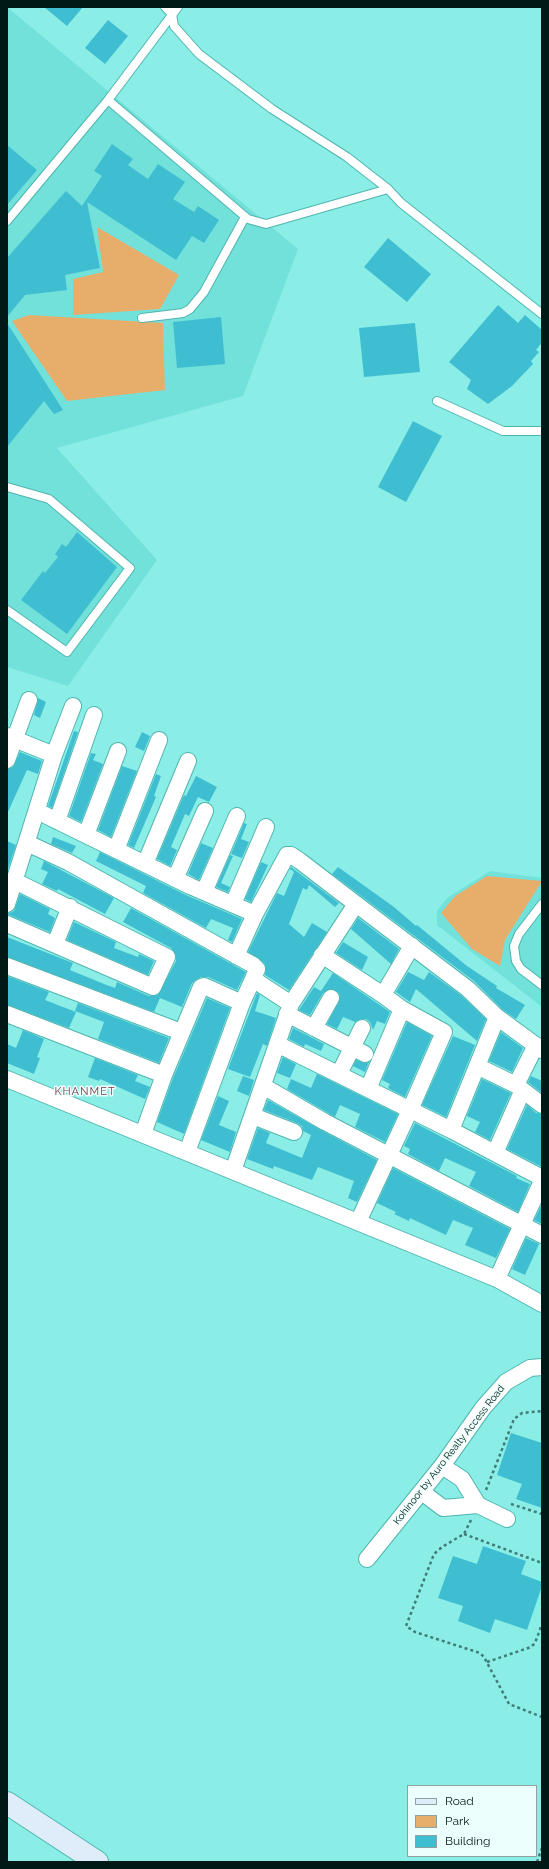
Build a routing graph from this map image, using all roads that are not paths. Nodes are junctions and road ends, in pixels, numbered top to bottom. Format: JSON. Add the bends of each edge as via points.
{"nodes":[{"id":1,"x":165,"y":7,"type":"edge"},
{"id":2,"x":178,"y":7,"type":"edge"},
{"id":3,"x":172,"y":14,"type":"junction"},
{"id":4,"x":108,"y":100,"type":"junction"},
{"id":5,"x":388,"y":189,"type":"junction"},
{"id":6,"x":245,"y":217,"type":"junction"},
{"id":7,"x":7,"y":221,"type":"edge"},
{"id":8,"x":542,"y":314,"type":"edge"},
{"id":9,"x":142,"y":318,"type":"dead end"},
{"id":10,"x":437,"y":401,"type":"dead end"},
{"id":11,"x":542,"y":431,"type":"edge"},
{"id":12,"x":7,"y":487,"type":"edge"},
{"id":13,"x":7,"y":610,"type":"edge"},
{"id":14,"x":29,"y":700,"type":"dead end"},
{"id":15,"x":73,"y":706,"type":"dead end"},
{"id":16,"x":94,"y":716,"type":"dead end"},
{"id":17,"x":11,"y":737,"type":"edge"},
{"id":18,"x":159,"y":740,"type":"dead end"},
{"id":19,"x":118,"y":751,"type":"dead end"},
{"id":20,"x":54,"y":755,"type":"junction"},
{"id":21,"x":7,"y":760,"type":"edge"},
{"id":22,"x":188,"y":761,"type":"dead end"},
{"id":23,"x":37,"y":811,"type":"junction"},
{"id":24,"x":205,"y":811,"type":"dead end"},
{"id":25,"x":237,"y":816,"type":"dead end"},
{"id":26,"x":57,"y":821,"type":"junction"},
{"id":27,"x":266,"y":827,"type":"dead end"},
{"id":28,"x":86,"y":835,"type":"junction"},
{"id":29,"x":27,"y":843,"type":"junction"},
{"id":30,"x":116,"y":850,"type":"junction"},
{"id":31,"x":145,"y":864,"type":"junction"},
{"id":32,"x":175,"y":879,"type":"junction"},
{"id":33,"x":15,"y":881,"type":"junction"},
{"id":34,"x":204,"y":892,"type":"junction"},
{"id":35,"x":7,"y":904,"type":"edge"},
{"id":36,"x":232,"y":904,"type":"junction"},
{"id":37,"x":356,"y":904,"type":"junction"},
{"id":38,"x":542,"y":904,"type":"edge"},
{"id":39,"x":70,"y":907,"type":"junction"},
{"id":40,"x":255,"y":914,"type":"junction"},
{"id":41,"x":7,"y":924,"type":"edge"},
{"id":42,"x":55,"y":944,"type":"junction"},
{"id":43,"x":412,"y":946,"type":"junction"},
{"id":44,"x":322,"y":955,"type":"junction"},
{"id":45,"x":236,"y":956,"type":"junction"},
{"id":46,"x":7,"y":966,"type":"edge"},
{"id":47,"x":253,"y":979,"type":"junction"},
{"id":48,"x":542,"y":985,"type":"edge"},
{"id":49,"x":383,"y":995,"type":"junction"},
{"id":50,"x":331,"y":998,"type":"dead end"},
{"id":51,"x":242,"y":1003,"type":"junction"},
{"id":52,"x":289,"y":1009,"type":"junction"},
{"id":53,"x":402,"y":1009,"type":"junction"},
{"id":54,"x":7,"y":1014,"type":"edge"},
{"id":55,"x":497,"y":1017,"type":"junction"},
{"id":56,"x":314,"y":1028,"type":"junction"},
{"id":57,"x":362,"y":1028,"type":"dead end"},
{"id":58,"x":181,"y":1032,"type":"junction"},
{"id":59,"x":277,"y":1044,"type":"junction"},
{"id":60,"x":539,"y":1047,"type":"edge"},
{"id":61,"x":358,"y":1051,"type":"junction"},
{"id":62,"x":477,"y":1066,"type":"junction"},
{"id":63,"x":339,"y":1074,"type":"junction"},
{"id":64,"x":164,"y":1075,"type":"junction"},
{"id":65,"x":7,"y":1079,"type":"edge"},
{"id":66,"x":263,"y":1086,"type":"junction"},
{"id":67,"x":519,"y":1088,"type":"junction"},
{"id":68,"x":368,"y":1089,"type":"junction"},
{"id":69,"x":542,"y":1106,"type":"edge"},
{"id":70,"x":410,"y":1110,"type":"junction"},
{"id":71,"x":253,"y":1116,"type":"junction"},
{"id":72,"x":451,"y":1130,"type":"junction"},
{"id":73,"x":294,"y":1132,"type":"dead end"},
{"id":74,"x":143,"y":1134,"type":"junction"},
{"id":75,"x":187,"y":1152,"type":"junction"},
{"id":76,"x":495,"y":1153,"type":"junction"},
{"id":77,"x":389,"y":1154,"type":"junction"},
{"id":78,"x":233,"y":1171,"type":"junction"},
{"id":79,"x":541,"y":1176,"type":"edge"},
{"id":80,"x":358,"y":1222,"type":"junction"},
{"id":81,"x":521,"y":1224,"type":"junction"},
{"id":82,"x":542,"y":1235,"type":"edge"},
{"id":83,"x":497,"y":1279,"type":"junction"},
{"id":84,"x":542,"y":1304,"type":"edge"},
{"id":85,"x":542,"y":1367,"type":"edge"},
{"id":86,"x":442,"y":1466,"type":"junction"},
{"id":87,"x":422,"y":1492,"type":"junction"},
{"id":88,"x":481,"y":1500,"type":"junction"},
{"id":89,"x":507,"y":1519,"type":"dead end"},
{"id":90,"x":367,"y":1559,"type":"dead end"},
{"id":91,"x":7,"y":1803,"type":"edge"},
{"id":92,"x":7,"y":1821,"type":"edge"},
{"id":93,"x":71,"y":1862,"type":"edge"},
{"id":94,"x":97,"y":1862,"type":"edge"}],
"edges":[{"from":1,"to":3,"type":"lane"},
{"from":2,"to":3,"type":"lane"},
{"from":3,"to":4,"type":"lane"},
{"from":3,"to":5,"type":"lane","via":[[174,26],[199,54],[272,109],[347,157]]},
{"from":4,"to":6,"type":"lane"},
{"from":4,"to":7,"type":"lane"},
{"from":5,"to":6,"type":"lane","via":[[266,224]]},
{"from":5,"to":8,"type":"lane","via":[[401,203]]},
{"from":6,"to":9,"type":"lane","via":[[204,292],[190,309],[183,313]]},
{"from":10,"to":11,"type":"lane","via":[[503,431]]},
{"from":12,"to":13,"type":"lane","via":[[49,500],[130,568],[67,652]]},
{"from":14,"to":17,"type":"street"},
{"from":15,"to":20,"type":"street"},
{"from":16,"to":26,"type":"street"},
{"from":17,"to":20,"type":"street"},
{"from":17,"to":21,"type":"street"},
{"from":18,"to":30,"type":"street"},
{"from":19,"to":28,"type":"street"},
{"from":20,"to":23,"type":"street"},
{"from":22,"to":31,"type":"street"},
{"from":23,"to":26,"type":"street"},
{"from":23,"to":29,"type":"street"},
{"from":24,"to":32,"type":"street"},
{"from":25,"to":34,"type":"street"},
{"from":26,"to":28,"type":"street"},
{"from":27,"to":36,"type":"street"},
{"from":28,"to":30,"type":"street"},
{"from":29,"to":33,"type":"street"},
{"from":29,"to":45,"type":"street","via":[[68,862]]},
{"from":30,"to":31,"type":"street"},
{"from":31,"to":32,"type":"street"},
{"from":32,"to":34,"type":"street"},
{"from":33,"to":35,"type":"street"},
{"from":33,"to":39,"type":"street"},
{"from":34,"to":36,"type":"street"},
{"from":36,"to":40,"type":"street"},
{"from":37,"to":40,"type":"street","via":[[300,861],[287,855]]},
{"from":37,"to":43,"type":"street"},
{"from":37,"to":44,"type":"street"},
{"from":38,"to":48,"type":"lane","via":[[519,934],[514,946],[516,961],[521,969]]},
{"from":39,"to":42,"type":"street"},
{"from":39,"to":42,"type":"street","via":[[167,957],[153,986]]},
{"from":40,"to":45,"type":"street"},
{"from":41,"to":42,"type":"street"},
{"from":43,"to":49,"type":"street"},
{"from":43,"to":55,"type":"street","via":[[468,989]]},
{"from":44,"to":49,"type":"street"},
{"from":44,"to":52,"type":"street"},
{"from":45,"to":47,"type":"street","via":[[255,967]]},
{"from":46,"to":58,"type":"street"},
{"from":47,"to":51,"type":"street"},
{"from":47,"to":52,"type":"street"},
{"from":49,"to":53,"type":"street"},
{"from":50,"to":56,"type":"street"},
{"from":51,"to":58,"type":"street","via":[[202,986]]},
{"from":51,"to":75,"type":"street"},
{"from":52,"to":56,"type":"street"},
{"from":52,"to":59,"type":"street"},
{"from":53,"to":68,"type":"street"},
{"from":53,"to":70,"type":"street","via":[[444,1032]]},
{"from":54,"to":64,"type":"street"},
{"from":55,"to":60,"type":"street"},
{"from":55,"to":62,"type":"street"},
{"from":56,"to":61,"type":"street"},
{"from":57,"to":61,"type":"street"},
{"from":58,"to":64,"type":"street"},
{"from":59,"to":63,"type":"street"},
{"from":59,"to":66,"type":"street"},
{"from":60,"to":67,"type":"street"},
{"from":61,"to":63,"type":"street"},
{"from":62,"to":67,"type":"street"},
{"from":62,"to":72,"type":"street"},
{"from":63,"to":68,"type":"street"},
{"from":64,"to":74,"type":"street"},
{"from":65,"to":74,"type":"street"},
{"from":66,"to":71,"type":"street"},
{"from":66,"to":77,"type":"street","via":[[325,1122]]},
{"from":67,"to":69,"type":"street"},
{"from":67,"to":76,"type":"street"},
{"from":68,"to":70,"type":"street"},
{"from":70,"to":72,"type":"street"},
{"from":70,"to":77,"type":"street"},
{"from":71,"to":73,"type":"street"},
{"from":71,"to":78,"type":"street"},
{"from":72,"to":76,"type":"street"},
{"from":74,"to":75,"type":"street"},
{"from":75,"to":78,"type":"street"},
{"from":76,"to":79,"type":"street"},
{"from":77,"to":80,"type":"street"},
{"from":77,"to":81,"type":"street"},
{"from":78,"to":80,"type":"street"},
{"from":79,"to":81,"type":"street"},
{"from":80,"to":83,"type":"street"},
{"from":81,"to":82,"type":"street"},
{"from":81,"to":83,"type":"street"},
{"from":83,"to":84,"type":"street"},
{"from":85,"to":86,"type":"street","name":"Kohinoor by Auro Realty Access Road","via":[[530,1368],[506,1382],[483,1408]]},
{"from":86,"to":87,"type":"street","name":"Kohinoor by Auro Realty Access Road"},
{"from":86,"to":88,"type":"street","via":[[462,1479]]},
{"from":87,"to":88,"type":"street","via":[[443,1508]]},
{"from":87,"to":90,"type":"street","name":"Kohinoor by Auro Realty Access Road"},
{"from":88,"to":89,"type":"street"},
{"from":91,"to":94,"type":"street"},
{"from":92,"to":93,"type":"street"}]}
